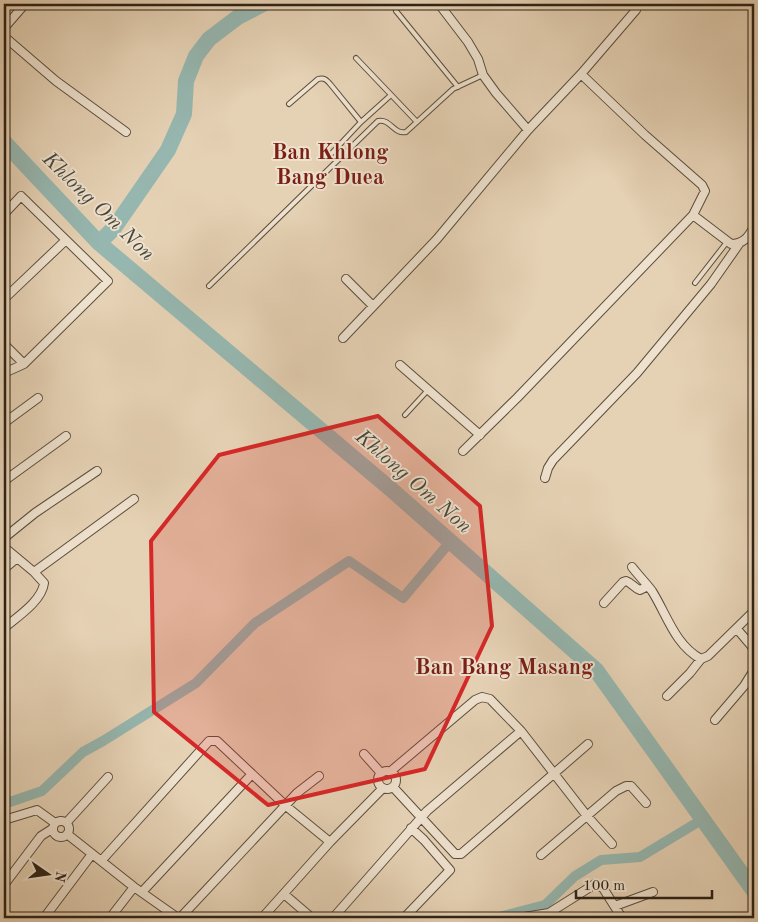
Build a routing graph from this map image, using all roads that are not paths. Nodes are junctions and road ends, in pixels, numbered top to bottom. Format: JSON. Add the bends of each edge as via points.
{"nodes":[{"id":1,"x":25,"y":4,"type":"edge"},
{"id":2,"x":439,"y":4,"type":"edge"},
{"id":3,"x":637,"y":4,"type":"edge"},
{"id":4,"x":396,"y":11,"type":"dead end"},
{"id":5,"x":4,"y":32,"type":"edge"},
{"id":6,"x":356,"y":58,"type":"dead end"},
{"id":7,"x":581,"y":74,"type":"junction"},
{"id":8,"x":483,"y":75,"type":"junction"},
{"id":9,"x":458,"y":87,"type":"junction"},
{"id":10,"x":391,"y":95,"type":"junction"},
{"id":11,"x":288,"y":104,"type":"dead end"},
{"id":12,"x":361,"y":122,"type":"junction"},
{"id":13,"x":417,"y":122,"type":"junction"},
{"id":14,"x":528,"y":130,"type":"junction"},
{"id":15,"x":126,"y":132,"type":"dead end"},
{"id":16,"x":331,"y":154,"type":"dead end"},
{"id":17,"x":4,"y":214,"type":"edge"},
{"id":18,"x":693,"y":215,"type":"junction"},
{"id":19,"x":754,"y":227,"type":"edge"},
{"id":20,"x":66,"y":240,"type":"junction"},
{"id":21,"x":727,"y":242,"type":"junction"},
{"id":22,"x":739,"y":244,"type":"junction"},
{"id":23,"x":346,"y":279,"type":"dead end"},
{"id":24,"x":695,"y":283,"type":"dead end"},
{"id":25,"x":209,"y":286,"type":"dead end"},
{"id":26,"x":4,"y":299,"type":"edge"},
{"id":27,"x":373,"y":306,"type":"junction"},
{"id":28,"x":343,"y":338,"type":"dead end"},
{"id":29,"x":4,"y":344,"type":"edge"},
{"id":30,"x":24,"y":364,"type":"junction"},
{"id":31,"x":400,"y":365,"type":"dead end"},
{"id":32,"x":4,"y":373,"type":"edge"},
{"id":33,"x":428,"y":390,"type":"junction"},
{"id":34,"x":38,"y":398,"type":"dead end"},
{"id":35,"x":405,"y":416,"type":"dead end"},
{"id":36,"x":4,"y":423,"type":"edge"},
{"id":37,"x":480,"y":435,"type":"junction"},
{"id":38,"x":66,"y":436,"type":"dead end"},
{"id":39,"x":463,"y":451,"type":"dead end"},
{"id":40,"x":97,"y":471,"type":"dead end"},
{"id":41,"x":545,"y":478,"type":"dead end"},
{"id":42,"x":4,"y":482,"type":"edge"},
{"id":43,"x":134,"y":499,"type":"dead end"},
{"id":44,"x":4,"y":538,"type":"edge"},
{"id":45,"x":4,"y":546,"type":"edge"},
{"id":46,"x":18,"y":558,"type":"junction"},
{"id":47,"x":632,"y":567,"type":"dead end"},
{"id":48,"x":4,"y":569,"type":"edge"},
{"id":49,"x":34,"y":572,"type":"junction"},
{"id":50,"x":648,"y":586,"type":"junction"},
{"id":51,"x":604,"y":603,"type":"dead end"},
{"id":52,"x":754,"y":611,"type":"edge"},
{"id":53,"x":4,"y":628,"type":"edge"},
{"id":54,"x":737,"y":629,"type":"junction"},
{"id":55,"x":754,"y":649,"type":"edge"},
{"id":56,"x":701,"y":659,"type":"junction"},
{"id":57,"x":754,"y":670,"type":"edge"},
{"id":58,"x":667,"y":696,"type":"dead end"},
{"id":59,"x":715,"y":720,"type":"dead end"},
{"id":60,"x":521,"y":731,"type":"junction"},
{"id":61,"x":588,"y":744,"type":"dead end"},
{"id":62,"x":364,"y":754,"type":"dead end"},
{"id":63,"x":391,"y":771,"type":"junction"},
{"id":64,"x":381,"y":773,"type":"junction"},
{"id":65,"x":554,"y":773,"type":"junction"},
{"id":66,"x":252,"y":774,"type":"junction"},
{"id":67,"x":108,"y":776,"type":"dead end"},
{"id":68,"x":319,"y":776,"type":"dead end"},
{"id":69,"x":393,"y":787,"type":"junction"},
{"id":70,"x":383,"y":788,"type":"junction"},
{"id":71,"x":646,"y":803,"type":"dead end"},
{"id":72,"x":286,"y":806,"type":"junction"},
{"id":73,"x":587,"y":816,"type":"junction"},
{"id":74,"x":421,"y":818,"type":"junction"},
{"id":75,"x":4,"y":820,"type":"edge"},
{"id":76,"x":66,"y":822,"type":"junction"},
{"id":77,"x":53,"y":826,"type":"junction"},
{"id":78,"x":411,"y":828,"type":"junction"},
{"id":79,"x":67,"y":834,"type":"junction"},
{"id":80,"x":330,"y":842,"type":"junction"},
{"id":81,"x":612,"y":844,"type":"dead end"},
{"id":82,"x":92,"y":854,"type":"junction"},
{"id":83,"x":541,"y":855,"type":"dead end"},
{"id":84,"x":102,"y":860,"type":"junction"},
{"id":85,"x":4,"y":885,"type":"edge"},
{"id":86,"x":134,"y":887,"type":"junction"},
{"id":87,"x":142,"y":892,"type":"junction"},
{"id":88,"x":653,"y":892,"type":"dead end"},
{"id":89,"x":284,"y":894,"type":"junction"},
{"id":90,"x":615,"y":906,"type":"junction"},
{"id":91,"x":44,"y":918,"type":"edge"},
{"id":92,"x":110,"y":918,"type":"edge"},
{"id":93,"x":179,"y":918,"type":"edge"},
{"id":94,"x":262,"y":918,"type":"edge"},
{"id":95,"x":312,"y":918,"type":"edge"},
{"id":96,"x":333,"y":918,"type":"edge"},
{"id":97,"x":404,"y":918,"type":"edge"},
{"id":98,"x":518,"y":918,"type":"edge"},
{"id":99,"x":622,"y":918,"type":"edge"}],
"edges":[{"from":1,"to":5,"type":"street"},
{"from":2,"to":8,"type":"street","via":[[468,42]]},
{"from":3,"to":7,"type":"street","via":[[636,10]]},
{"from":4,"to":9,"type":"lane"},
{"from":5,"to":15,"type":"street","via":[[6,38],[56,81]]},
{"from":6,"to":10,"type":"lane"},
{"from":7,"to":14,"type":"street"},
{"from":7,"to":18,"type":"street","via":[[702,185],[704,191]]},
{"from":8,"to":9,"type":"lane"},
{"from":8,"to":14,"type":"street"},
{"from":9,"to":13,"type":"lane"},
{"from":10,"to":12,"type":"lane"},
{"from":10,"to":13,"type":"lane"},
{"from":11,"to":12,"type":"lane","via":[[322,78]]},
{"from":12,"to":16,"type":"lane"},
{"from":13,"to":25,"type":"lane","via":[[402,133],[386,121],[378,121]]},
{"from":14,"to":27,"type":"street","via":[[437,239]]},
{"from":17,"to":20,"type":"street","via":[[21,196]]},
{"from":18,"to":21,"type":"street"},
{"from":18,"to":37,"type":"street"},
{"from":19,"to":22,"type":"street"},
{"from":20,"to":26,"type":"street"},
{"from":20,"to":30,"type":"street","via":[[108,281]]},
{"from":21,"to":22,"type":"street"},
{"from":21,"to":24,"type":"lane"},
{"from":22,"to":41,"type":"street","via":[[711,284],[637,373],[553,460]]},
{"from":23,"to":27,"type":"street"},
{"from":27,"to":28,"type":"street"},
{"from":29,"to":30,"type":"street"},
{"from":30,"to":32,"type":"street"},
{"from":31,"to":33,"type":"street"},
{"from":33,"to":35,"type":"lane"},
{"from":33,"to":37,"type":"street"},
{"from":34,"to":36,"type":"street"},
{"from":37,"to":39,"type":"street"},
{"from":38,"to":42,"type":"street"},
{"from":40,"to":44,"type":"street"},
{"from":43,"to":49,"type":"street"},
{"from":45,"to":46,"type":"street"},
{"from":46,"to":48,"type":"street"},
{"from":46,"to":49,"type":"street"},
{"from":47,"to":50,"type":"street"},
{"from":49,"to":53,"type":"street","via":[[44,583],[43,591]]},
{"from":50,"to":51,"type":"street","via":[[640,590],[631,582],[623,582]]},
{"from":50,"to":56,"type":"street","via":[[682,645]]},
{"from":52,"to":54,"type":"street"},
{"from":54,"to":55,"type":"street"},
{"from":54,"to":56,"type":"street"},
{"from":56,"to":58,"type":"street"},
{"from":57,"to":59,"type":"street"},
{"from":60,"to":63,"type":"street","via":[[490,699],[482,696]]},
{"from":60,"to":65,"type":"street"},
{"from":60,"to":74,"type":"street"},
{"from":61,"to":65,"type":"street"},
{"from":62,"to":64,"type":"street"},
{"from":63,"to":64,"type":"street"},
{"from":63,"to":69,"type":"street","via":[[396,780]]},
{"from":64,"to":70,"type":"street","via":[[378,783]]},
{"from":65,"to":73,"type":"street"},
{"from":65,"to":74,"type":"street","via":[[461,854],[455,854]]},
{"from":66,"to":72,"type":"street"},
{"from":66,"to":84,"type":"street","via":[[217,741],[209,741]]},
{"from":66,"to":87,"type":"street"},
{"from":67,"to":76,"type":"street"},
{"from":68,"to":72,"type":"street"},
{"from":69,"to":70,"type":"street"},
{"from":69,"to":74,"type":"street"},
{"from":70,"to":80,"type":"street"},
{"from":71,"to":73,"type":"street","via":[[631,786],[626,786]]},
{"from":72,"to":80,"type":"street"},
{"from":72,"to":93,"type":"street"},
{"from":73,"to":81,"type":"street"},
{"from":73,"to":83,"type":"street"},
{"from":74,"to":78,"type":"street"},
{"from":75,"to":77,"type":"street","via":[[37,810]]},
{"from":76,"to":77,"type":"street","via":[[60,820]]},
{"from":76,"to":79,"type":"street"},
{"from":77,"to":79,"type":"street","via":[[58,837]]},
{"from":77,"to":85,"type":"street","via":[[41,836]]},
{"from":78,"to":96,"type":"street"},
{"from":78,"to":97,"type":"street","via":[[450,870]]},
{"from":79,"to":82,"type":"street"},
{"from":80,"to":89,"type":"street"},
{"from":82,"to":84,"type":"street"},
{"from":82,"to":91,"type":"street"},
{"from":84,"to":86,"type":"street"},
{"from":86,"to":87,"type":"street"},
{"from":86,"to":92,"type":"street"},
{"from":87,"to":93,"type":"street"},
{"from":88,"to":90,"type":"street"},
{"from":89,"to":94,"type":"street"},
{"from":89,"to":95,"type":"street"},
{"from":90,"to":98,"type":"street","via":[[601,885],[595,884],[549,913]]},
{"from":90,"to":99,"type":"street"}]}
